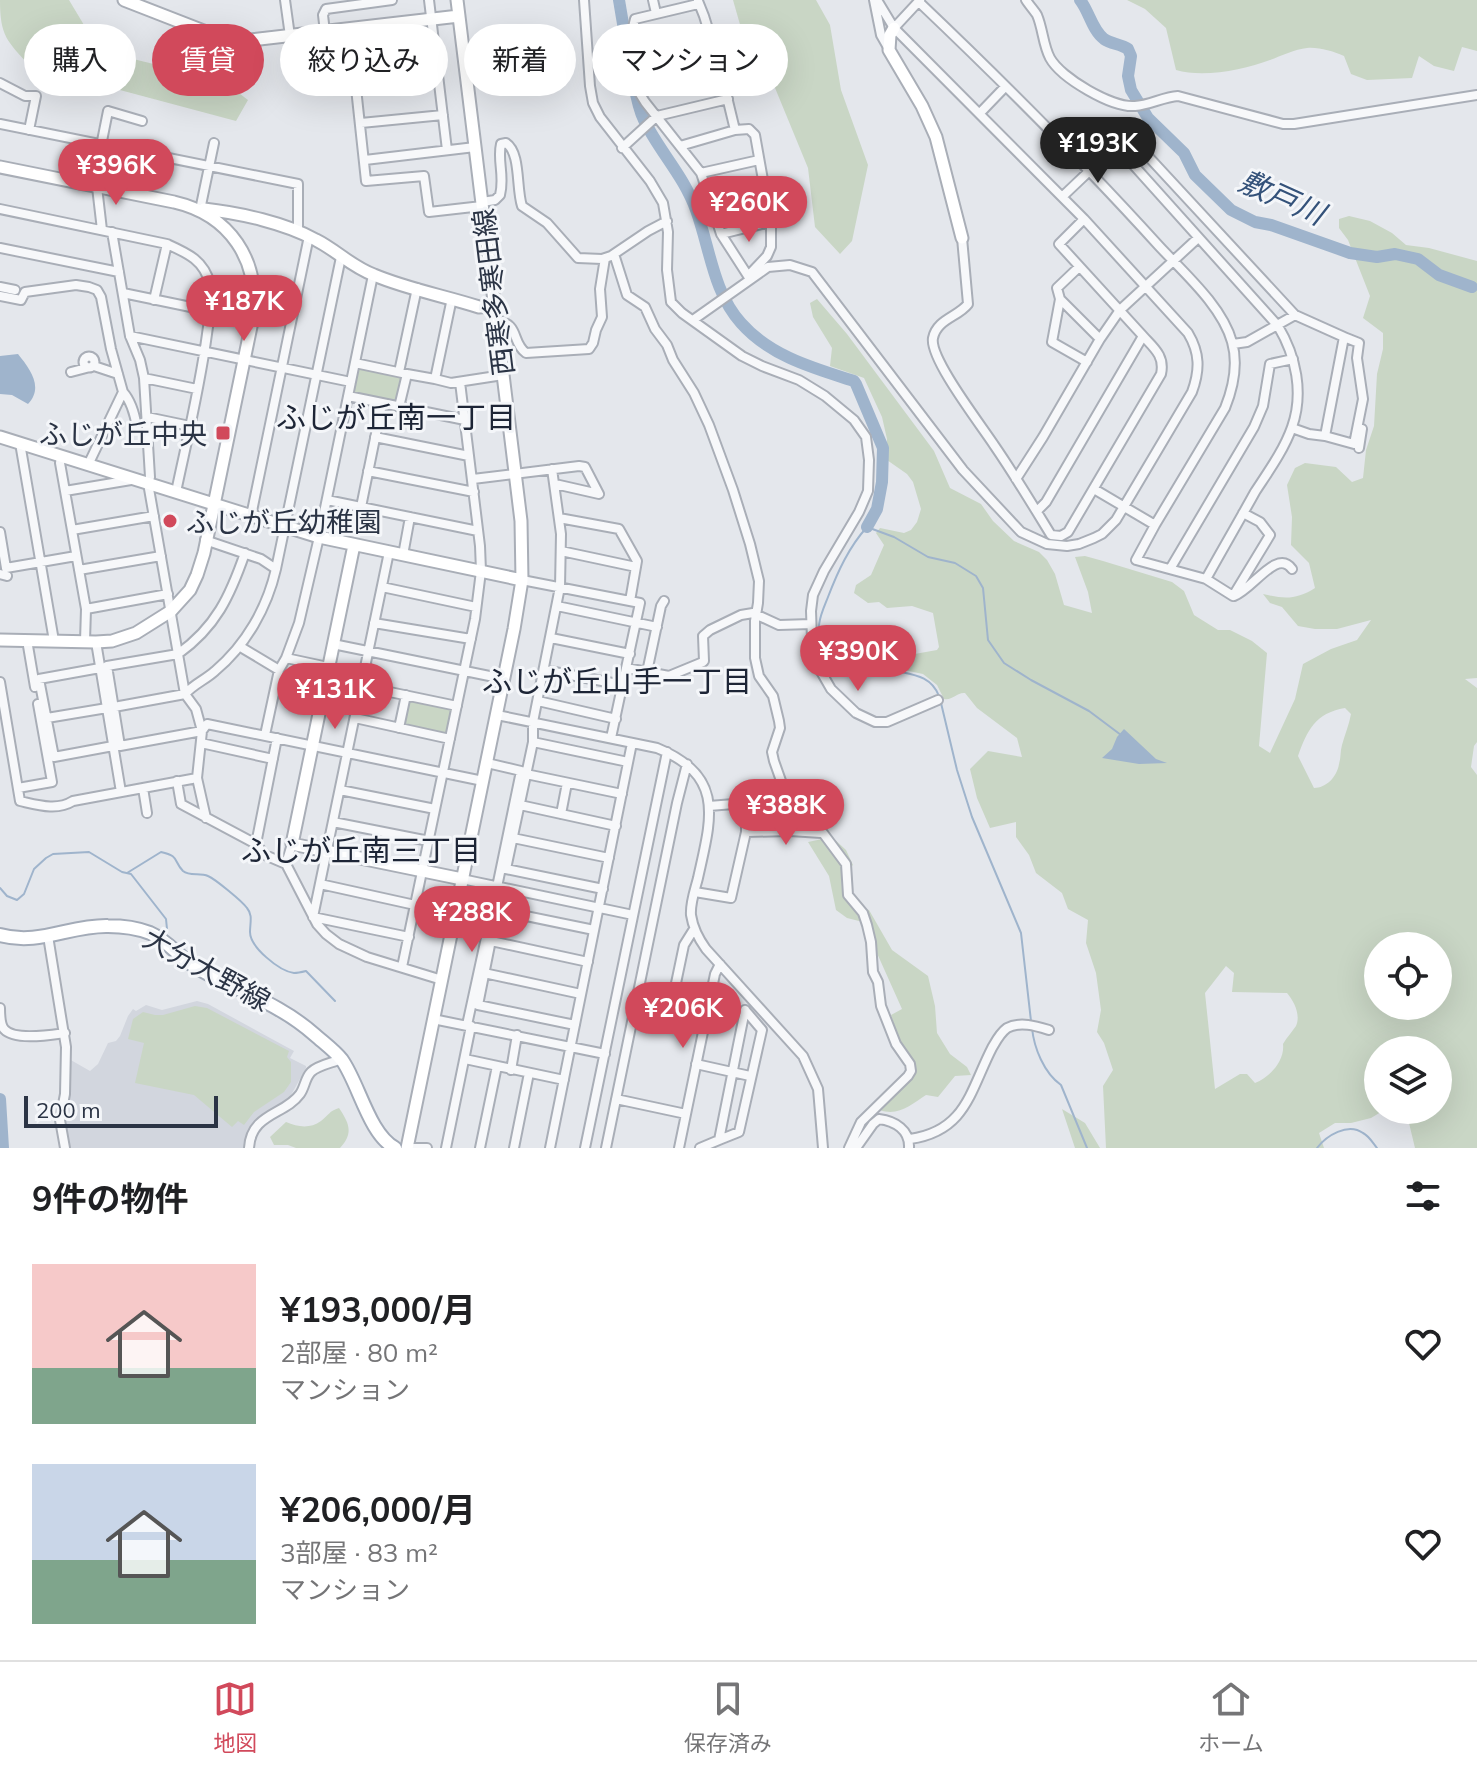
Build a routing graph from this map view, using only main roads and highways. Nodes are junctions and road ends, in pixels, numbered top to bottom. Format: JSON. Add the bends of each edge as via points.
{"nodes":[{"id":1,"x":0,"y":935,"type":"edge"},
{"id":2,"x":395,"y":1148,"type":"edge"}],
"edges":[{"from":1,"to":2,"type":"main road","name":"大分大野線","via":[[28,940],[106,926],[150,933],[198,969],[291,1016],[341,1059],[375,1125]]}]}
